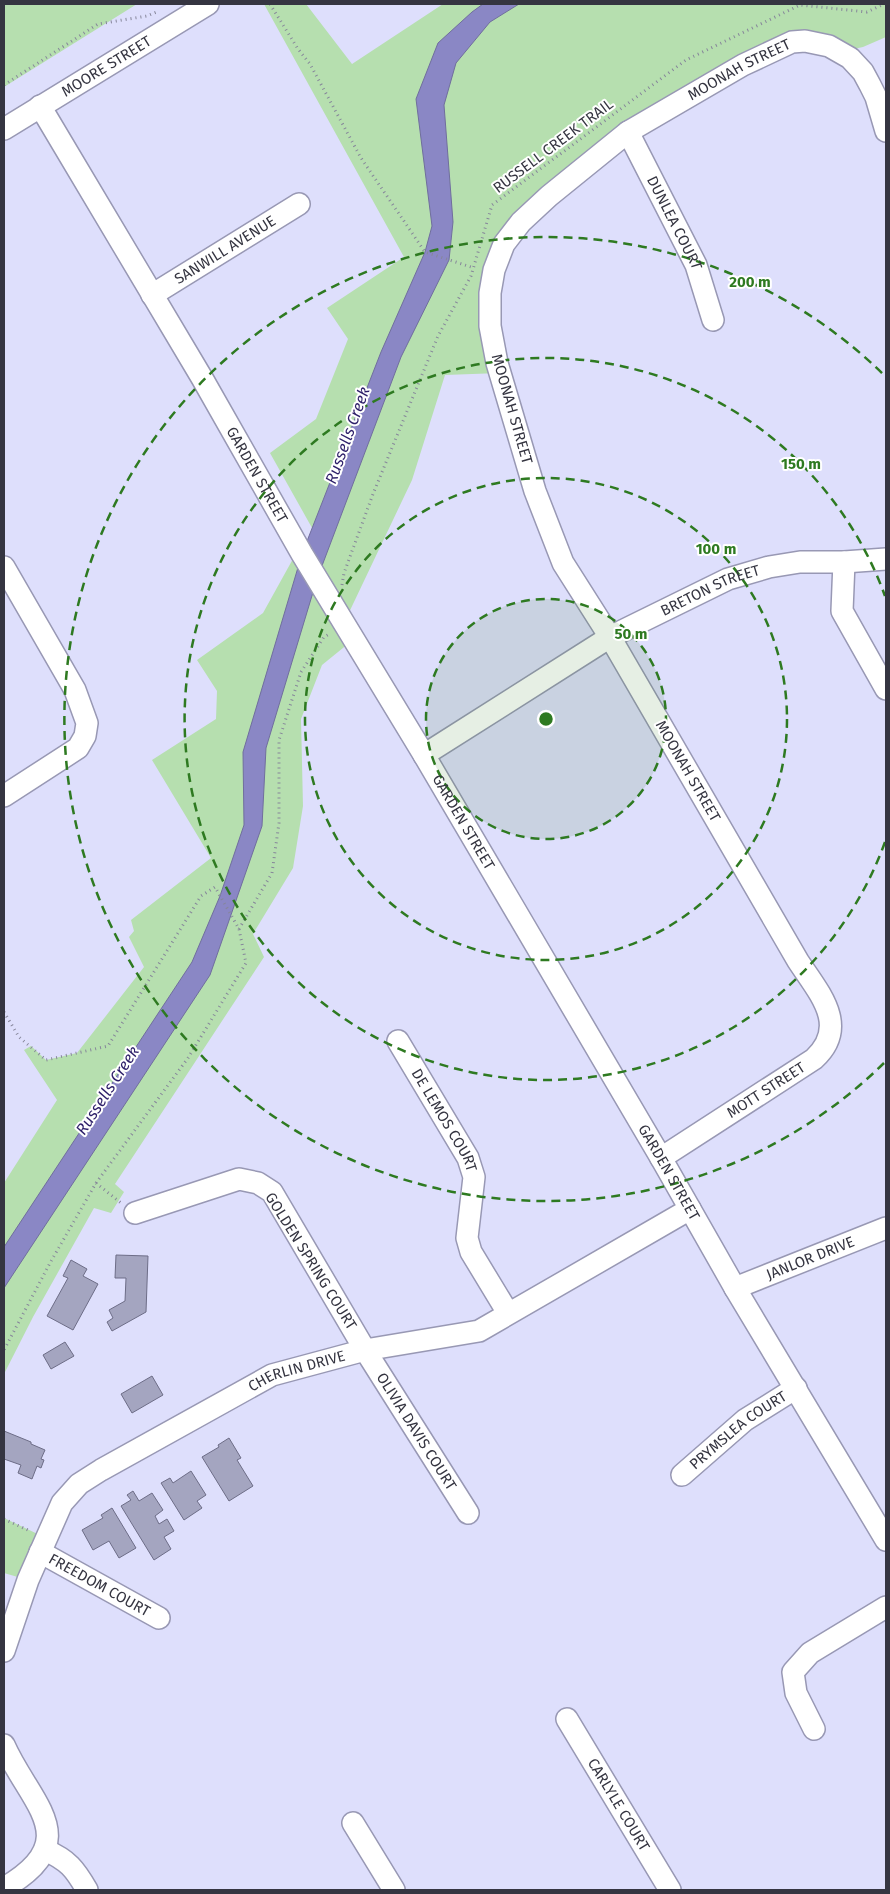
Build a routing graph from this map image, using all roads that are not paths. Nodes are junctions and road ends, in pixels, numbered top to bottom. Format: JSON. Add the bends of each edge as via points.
{"nodes":[{"id":1,"x":208,"y":4,"type":"edge"},
{"id":2,"x":40,"y":106,"type":"junction"},
{"id":3,"x":4,"y":129,"type":"edge"},
{"id":4,"x":886,"y":131,"type":"edge"},
{"id":5,"x":628,"y":132,"type":"junction"},
{"id":6,"x":299,"y":204,"type":"dead end"},
{"id":7,"x":152,"y":295,"type":"junction"},
{"id":8,"x":713,"y":320,"type":"dead end"},
{"id":9,"x":886,"y":559,"type":"edge"},
{"id":10,"x":844,"y":562,"type":"junction"},
{"id":11,"x":4,"y":567,"type":"edge"},
{"id":12,"x":610,"y":637,"type":"junction"},
{"id":13,"x":886,"y":689,"type":"edge"},
{"id":14,"x":424,"y":755,"type":"junction"},
{"id":15,"x":4,"y":796,"type":"edge"},
{"id":16,"x":822,"y":999,"type":"joint"},
{"id":17,"x":398,"y":1041,"type":"dead end"},
{"id":18,"x":661,"y":1158,"type":"junction"},
{"id":19,"x":690,"y":1209,"type":"junction"},
{"id":20,"x":135,"y":1213,"type":"road end"},
{"id":21,"x":886,"y":1228,"type":"edge"},
{"id":22,"x":735,"y":1288,"type":"junction"},
{"id":23,"x":508,"y":1313,"type":"junction"},
{"id":24,"x":365,"y":1350,"type":"junction"},
{"id":25,"x":796,"y":1388,"type":"junction"},
{"id":26,"x":682,"y":1475,"type":"dead end"},
{"id":27,"x":468,"y":1513,"type":"dead end"},
{"id":28,"x":886,"y":1540,"type":"edge"},
{"id":29,"x":43,"y":1545,"type":"junction"},
{"id":30,"x":886,"y":1606,"type":"edge"},
{"id":31,"x":159,"y":1618,"type":"dead end"},
{"id":32,"x":4,"y":1651,"type":"edge"},
{"id":33,"x":567,"y":1719,"type":"dead end"},
{"id":34,"x":814,"y":1729,"type":"dead end"},
{"id":35,"x":4,"y":1744,"type":"edge"},
{"id":36,"x":353,"y":1822,"type":"dead end"},
{"id":37,"x":45,"y":1850,"type":"junction"},
{"id":38,"x":4,"y":1888,"type":"edge"},
{"id":39,"x":87,"y":1890,"type":"edge"},
{"id":40,"x":394,"y":1890,"type":"edge"},
{"id":41,"x":670,"y":1890,"type":"edge"}],
"edges":[{"from":1,"to":2,"type":"street","name":"MOORE STREET"},
{"from":2,"to":3,"type":"street","name":"MOORE STREET"},
{"from":2,"to":7,"type":"street","name":"GARDEN STREET"},
{"from":4,"to":5,"type":"street","name":"MOONAH STREET","via":[[876,97],[863,72],[850,58],[829,46],[805,41],[792,42],[743,65]]},
{"from":5,"to":8,"type":"street","name":"DUNLEA COURT","via":[[696,265]]},
{"from":5,"to":12,"type":"street","name":"MOONAH STREET","via":[[521,222],[504,244],[490,293],[490,326],[497,364],[535,491],[562,563]]},
{"from":6,"to":7,"type":"street","name":"SANWILL AVENUE"},
{"from":7,"to":14,"type":"street","name":"GARDEN STREET"},
{"from":9,"to":10,"type":"street","name":"BRETON STREET"},
{"from":10,"to":12,"type":"street","name":"BRETON STREET","via":[[800,562],[728,579]]},
{"from":10,"to":13,"type":"street","via":[[842,612]]},
{"from":11,"to":15,"type":"street","via":[[75,690],[87,723],[85,736],[78,748]]},
{"from":12,"to":14,"type":"street","name":"BRETON STREET"},
{"from":12,"to":16,"type":"street","name":"MOONAH STREET"},
{"from":14,"to":18,"type":"street","name":"GARDEN STREET"},
{"from":16,"to":18,"type":"street","name":"MOTT STREET","via":[[831,1019],[830,1036],[814,1059]]},
{"from":17,"to":23,"type":"street","name":"DE LEMOS COURT","via":[[468,1158],[474,1177],[467,1238],[471,1252]]},
{"from":18,"to":19,"type":"street","name":"GARDEN STREET"},
{"from":19,"to":22,"type":"street","name":"GARDEN STREET"},
{"from":19,"to":23,"type":"street","name":"CHERLIN DRIVE"},
{"from":20,"to":24,"type":"street","name":"GOLDEN SPRING COURT","via":[[239,1179],[258,1183],[272,1192]]},
{"from":21,"to":22,"type":"street","name":"JANLOR DRIVE"},
{"from":22,"to":25,"type":"street","name":"GARDEN STREET"},
{"from":23,"to":24,"type":"street","name":"CHERLIN DRIVE","via":[[479,1331]]},
{"from":24,"to":27,"type":"street","name":"OLIVIA DAVIS COURT"},
{"from":24,"to":29,"type":"street","name":"CHERLIN DRIVE","via":[[272,1375],[101,1470],[79,1484],[62,1503]]},
{"from":25,"to":26,"type":"street","name":"PRYMSLEA COURT","via":[[745,1420]]},
{"from":25,"to":28,"type":"street","name":"GARDEN STREET"},
{"from":29,"to":31,"type":"street","name":"FREEDOM COURT"},
{"from":29,"to":32,"type":"street","name":"CHERLIN DRIVE"},
{"from":30,"to":34,"type":"street","via":[[810,1653],[793,1672],[796,1693]]},
{"from":33,"to":41,"type":"street","name":"CARLYLE COURT"},
{"from":35,"to":37,"type":"street","via":[[46,1818]]},
{"from":36,"to":40,"type":"street"},
{"from":37,"to":38,"type":"street","via":[[24,1876]]},
{"from":37,"to":39,"type":"street","via":[[60,1856],[75,1869]]}]}
